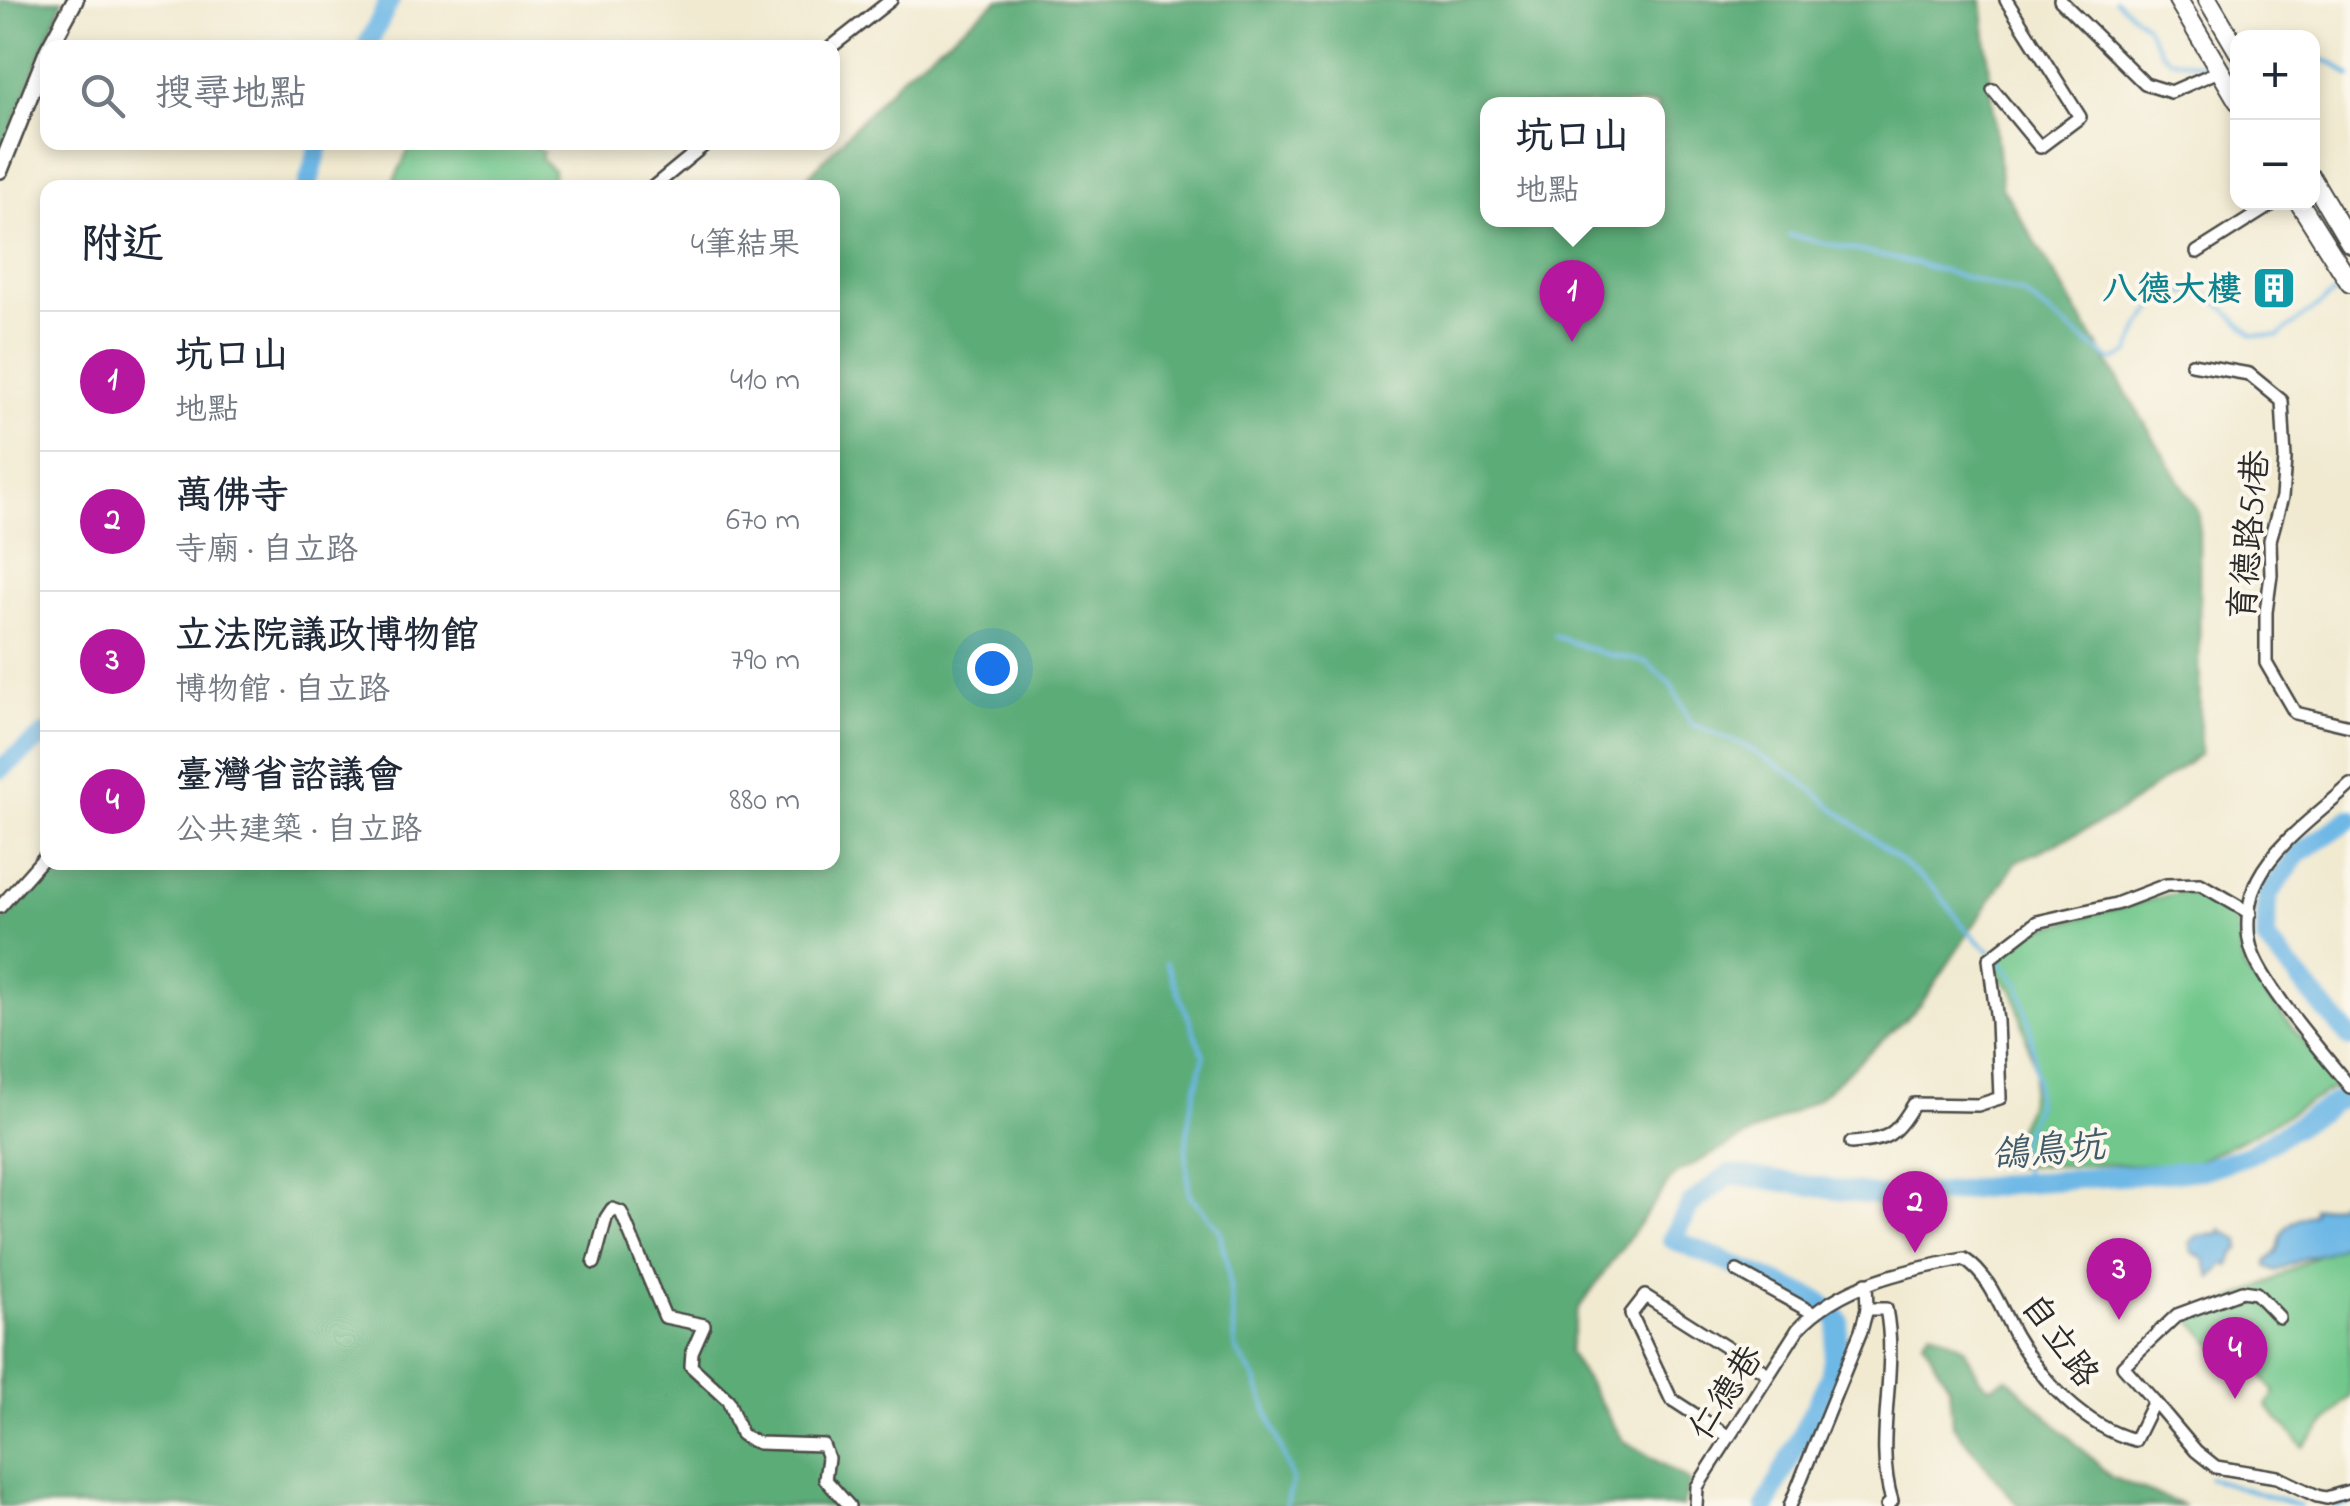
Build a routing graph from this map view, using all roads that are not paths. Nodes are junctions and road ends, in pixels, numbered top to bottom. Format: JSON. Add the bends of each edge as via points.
{"nodes":[{"id":1,"x":75,"y":0,"type":"edge"},
{"id":2,"x":890,"y":0,"type":"edge"},
{"id":3,"x":2006,"y":0,"type":"edge"},
{"id":4,"x":2060,"y":0,"type":"edge"},
{"id":5,"x":2178,"y":0,"type":"edge"},
{"id":6,"x":2208,"y":0,"type":"edge"},
{"id":7,"x":2230,"y":37,"type":"edge"},
{"id":8,"x":53,"y":40,"type":"edge"},
{"id":9,"x":840,"y":40,"type":"edge"},
{"id":10,"x":40,"y":69,"type":"edge"},
{"id":11,"x":2220,"y":71,"type":"junction"},
{"id":12,"x":2230,"y":88,"type":"edge"},
{"id":13,"x":1993,"y":90,"type":"dead end"},
{"id":14,"x":698,"y":150,"type":"edge"},
{"id":15,"x":0,"y":170,"type":"edge"},
{"id":16,"x":662,"y":180,"type":"edge"},
{"id":17,"x":2320,"y":193,"type":"edge"},
{"id":18,"x":2263,"y":210,"type":"edge"},
{"id":19,"x":2305,"y":210,"type":"edge"},
{"id":20,"x":2350,"y":243,"type":"edge"},
{"id":21,"x":2197,"y":252,"type":"dead end"},
{"id":22,"x":2350,"y":283,"type":"edge"},
{"id":23,"x":2192,"y":364,"type":"dead end"},
{"id":24,"x":2350,"y":726,"type":"edge"},
{"id":25,"x":2350,"y":786,"type":"edge"},
{"id":26,"x":40,"y":862,"type":"edge"},
{"id":27,"x":0,"y":907,"type":"edge"},
{"id":28,"x":2250,"y":913,"type":"junction"},
{"id":29,"x":2346,"y":1082,"type":"edge"},
{"id":30,"x":1851,"y":1144,"type":"dead end"},
{"id":31,"x":594,"y":1264,"type":"dead end"},
{"id":32,"x":1737,"y":1271,"type":"dead end"},
{"id":33,"x":1862,"y":1285,"type":"junction"},
{"id":34,"x":1867,"y":1309,"type":"junction"},
{"id":35,"x":1817,"y":1311,"type":"junction"},
{"id":36,"x":2279,"y":1317,"type":"dead end"},
{"id":37,"x":1768,"y":1374,"type":"junction"},
{"id":38,"x":2154,"y":1402,"type":"junction"},
{"id":39,"x":1728,"y":1436,"type":"junction"},
{"id":40,"x":2349,"y":1492,"type":"edge"},
{"id":41,"x":849,"y":1506,"type":"edge"},
{"id":42,"x":1696,"y":1506,"type":"edge"},
{"id":43,"x":1790,"y":1506,"type":"edge"},
{"id":44,"x":1887,"y":1506,"type":"edge"}],
"edges":[{"from":1,"to":8,"type":"street"},
{"from":2,"to":9,"type":"street"},
{"from":3,"to":13,"type":"street","via":[[2080,117],[2040,147]]},
{"from":4,"to":11,"type":"street","via":[[2145,84],[2171,92]]},
{"from":5,"to":11,"type":"main road"},
{"from":6,"to":7,"type":"main road"},
{"from":10,"to":15,"type":"street"},
{"from":11,"to":12,"type":"main road"},
{"from":14,"to":16,"type":"street"},
{"from":17,"to":20,"type":"main road"},
{"from":18,"to":21,"type":"street"},
{"from":19,"to":22,"type":"main road"},
{"from":23,"to":24,"type":"street","name":"育德路51巷","via":[[2249,374],[2282,401],[2285,458],[2270,540],[2266,663],[2295,713]]},
{"from":25,"to":28,"type":"street","via":[[2272,859],[2258,880]]},
{"from":26,"to":27,"type":"street"},
{"from":28,"to":29,"type":"street","via":[[2251,950],[2262,974]]},
{"from":28,"to":30,"type":"street","via":[[2200,884],[2166,886],[2037,922],[1989,959],[2000,1098],[1978,1105],[1914,1104],[1895,1133]]},
{"from":31,"to":41,"type":"street","via":[[606,1218],[612,1210],[621,1212],[666,1317],[704,1325],[691,1366],[728,1400],[742,1434],[759,1443],[823,1444],[826,1479]]},
{"from":32,"to":35,"type":"street"},
{"from":33,"to":34,"type":"street"},
{"from":33,"to":35,"type":"street"},
{"from":33,"to":38,"type":"street","name":"自立路","via":[[1964,1259],[1989,1283],[2017,1338],[2074,1408],[2135,1440]]},
{"from":34,"to":43,"type":"street"},
{"from":34,"to":44,"type":"street","via":[[1886,1309],[1892,1338]]},
{"from":35,"to":37,"type":"street","name":"仁德巷"},
{"from":36,"to":38,"type":"street","name":"自立路","via":[[2256,1292],[2242,1291],[2177,1315],[2123,1366]]},
{"from":37,"to":39,"type":"street","name":"仁德巷"},
{"from":37,"to":39,"type":"street","via":[[1645,1296],[1631,1314],[1671,1399]]},
{"from":38,"to":40,"type":"street","via":[[2216,1467],[2277,1477],[2326,1498]]},
{"from":39,"to":42,"type":"street","name":"仁德巷","via":[[1697,1487]]}]}
